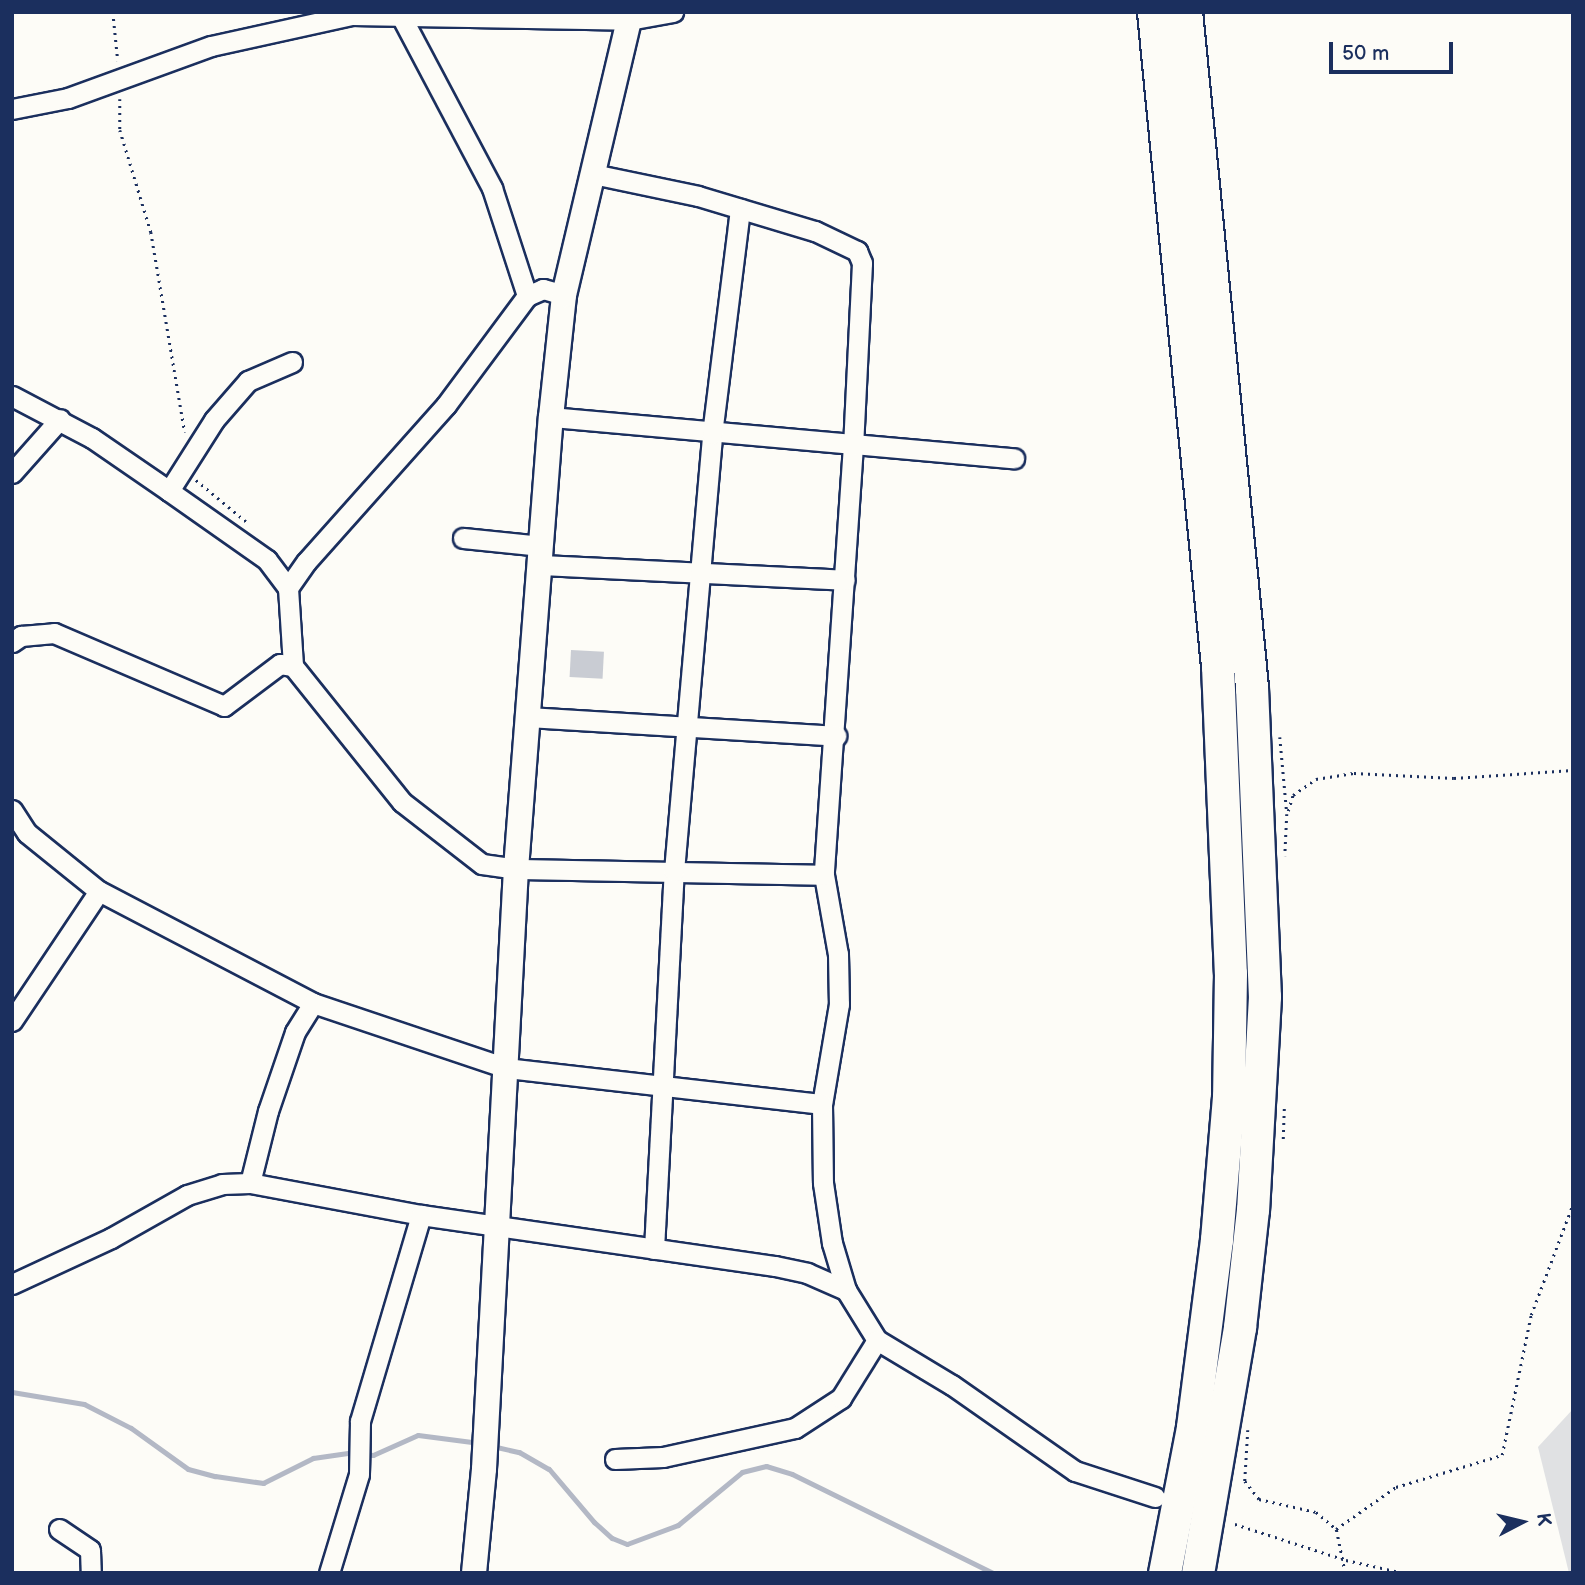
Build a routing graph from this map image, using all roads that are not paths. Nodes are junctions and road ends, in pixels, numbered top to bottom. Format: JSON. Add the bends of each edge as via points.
{"nodes":[{"id":1,"x":673,"y":12,"type":"edge"},
{"id":2,"x":1154,"y":12,"type":"edge"},
{"id":3,"x":1186,"y":12,"type":"edge"},
{"id":4,"x":401,"y":16,"type":"junction"},
{"id":5,"x":630,"y":16,"type":"edge"},
{"id":6,"x":12,"y":109,"type":"edge"},
{"id":7,"x":593,"y":174,"type":"junction"},
{"id":8,"x":740,"y":209,"type":"junction"},
{"id":9,"x":564,"y":295,"type":"junction"},
{"id":10,"x":527,"y":296,"type":"junction"},
{"id":11,"x":292,"y":362,"type":"dead end"},
{"id":12,"x":12,"y":396,"type":"edge"},
{"id":13,"x":551,"y":417,"type":"junction"},
{"id":14,"x":61,"y":419,"type":"junction"},
{"id":15,"x":712,"y":434,"type":"junction"},
{"id":16,"x":853,"y":445,"type":"junction"},
{"id":17,"x":1014,"y":458,"type":"dead end"},
{"id":18,"x":12,"y":473,"type":"edge"},
{"id":19,"x":169,"y":491,"type":"junction"},
{"id":20,"x":463,"y":538,"type":"dead end"},
{"id":21,"x":541,"y":555,"type":"junction"},
{"id":22,"x":701,"y":572,"type":"junction"},
{"id":23,"x":845,"y":580,"type":"junction"},
{"id":24,"x":288,"y":588,"type":"junction"},
{"id":25,"x":12,"y":642,"type":"edge"},
{"id":26,"x":293,"y":666,"type":"junction"},
{"id":27,"x":529,"y":717,"type":"junction"},
{"id":28,"x":687,"y":724,"type":"junction"},
{"id":29,"x":836,"y":736,"type":"junction"},
{"id":30,"x":12,"y":810,"type":"edge"},
{"id":31,"x":516,"y":869,"type":"junction"},
{"id":32,"x":674,"y":871,"type":"junction"},
{"id":33,"x":824,"y":875,"type":"junction"},
{"id":34,"x":99,"y":891,"type":"junction"},
{"id":35,"x":313,"y":1003,"type":"junction"},
{"id":36,"x":12,"y":1021,"type":"edge"},
{"id":37,"x":506,"y":1068,"type":"junction"},
{"id":38,"x":666,"y":1085,"type":"junction"},
{"id":39,"x":822,"y":1104,"type":"junction"},
{"id":40,"x":250,"y":1183,"type":"junction"},
{"id":41,"x":421,"y":1215,"type":"junction"},
{"id":42,"x":498,"y":1227,"type":"junction"},
{"id":43,"x":654,"y":1249,"type":"junction"},
{"id":44,"x":12,"y":1284,"type":"edge"},
{"id":45,"x":846,"y":1290,"type":"junction"},
{"id":46,"x":877,"y":1340,"type":"junction"},
{"id":47,"x":615,"y":1459,"type":"dead end"},
{"id":48,"x":1155,"y":1497,"type":"dead end"},
{"id":49,"x":59,"y":1529,"type":"dead end"},
{"id":50,"x":91,"y":1573,"type":"edge"},
{"id":51,"x":329,"y":1573,"type":"edge"},
{"id":52,"x":474,"y":1573,"type":"edge"},
{"id":53,"x":1165,"y":1573,"type":"edge"},
{"id":54,"x":1198,"y":1573,"type":"edge"}],
"edges":[{"from":1,"to":5,"type":"street"},
{"from":2,"to":53,"type":"highway","via":[[1218,666],[1231,974],[1229,1097],[1217,1240],[1193,1428]]},
{"from":3,"to":54,"type":"highway","via":[[1252,688],[1265,997],[1246,1280],[1223,1449]]},
{"from":4,"to":5,"type":"street"},
{"from":4,"to":6,"type":"street","via":[[352,15],[277,29],[211,46],[120,81]]},
{"from":4,"to":10,"type":"street","via":[[492,188]]},
{"from":5,"to":7,"type":"street"},
{"from":7,"to":8,"type":"street"},
{"from":7,"to":9,"type":"street"},
{"from":8,"to":15,"type":"street"},
{"from":8,"to":16,"type":"street","via":[[815,231],[857,251],[862,263]]},
{"from":9,"to":10,"type":"street","via":[[543,289]]},
{"from":9,"to":13,"type":"street"},
{"from":10,"to":24,"type":"street","via":[[446,405]]},
{"from":11,"to":19,"type":"street","via":[[248,381]]},
{"from":12,"to":14,"type":"street"},
{"from":13,"to":15,"type":"street"},
{"from":13,"to":21,"type":"street"},
{"from":14,"to":18,"type":"street"},
{"from":14,"to":19,"type":"street"},
{"from":15,"to":16,"type":"street"},
{"from":15,"to":22,"type":"street"},
{"from":16,"to":17,"type":"street"},
{"from":16,"to":23,"type":"street"},
{"from":19,"to":24,"type":"street","via":[[267,560]]},
{"from":20,"to":21,"type":"street"},
{"from":21,"to":22,"type":"street"},
{"from":21,"to":27,"type":"street"},
{"from":22,"to":23,"type":"street"},
{"from":22,"to":28,"type":"street"},
{"from":23,"to":29,"type":"street"},
{"from":24,"to":26,"type":"street"},
{"from":25,"to":26,"type":"street","via":[[21,636],[54,633],[224,706],[280,664]]},
{"from":26,"to":31,"type":"street","via":[[402,802],[482,864]]},
{"from":27,"to":28,"type":"street"},
{"from":27,"to":31,"type":"street"},
{"from":28,"to":29,"type":"street"},
{"from":28,"to":32,"type":"street"},
{"from":29,"to":33,"type":"street"},
{"from":30,"to":34,"type":"street","via":[[27,833]]},
{"from":31,"to":32,"type":"street"},
{"from":31,"to":37,"type":"street"},
{"from":32,"to":33,"type":"street"},
{"from":32,"to":38,"type":"street"},
{"from":33,"to":39,"type":"street","via":[[838,954],[839,1004]]},
{"from":34,"to":35,"type":"street"},
{"from":34,"to":36,"type":"street"},
{"from":35,"to":37,"type":"street"},
{"from":35,"to":40,"type":"street","via":[[295,1032]]},
{"from":37,"to":38,"type":"street"},
{"from":37,"to":42,"type":"street"},
{"from":38,"to":39,"type":"street"},
{"from":38,"to":43,"type":"street"},
{"from":39,"to":45,"type":"street","via":[[823,1183],[832,1243]]},
{"from":40,"to":41,"type":"street"},
{"from":40,"to":44,"type":"street","via":[[222,1184],[187,1195],[111,1238]]},
{"from":41,"to":42,"type":"street"},
{"from":41,"to":51,"type":"street","via":[[360,1421],[359,1474]]},
{"from":42,"to":43,"type":"street"},
{"from":42,"to":52,"type":"street"},
{"from":43,"to":45,"type":"street","via":[[775,1266],[807,1273]]},
{"from":45,"to":46,"type":"street"},
{"from":46,"to":47,"type":"street","via":[[841,1398],[795,1428],[663,1457]]},
{"from":46,"to":48,"type":"street","via":[[952,1385],[1075,1471]]},
{"from":49,"to":50,"type":"street","via":[[90,1550]]}]}
